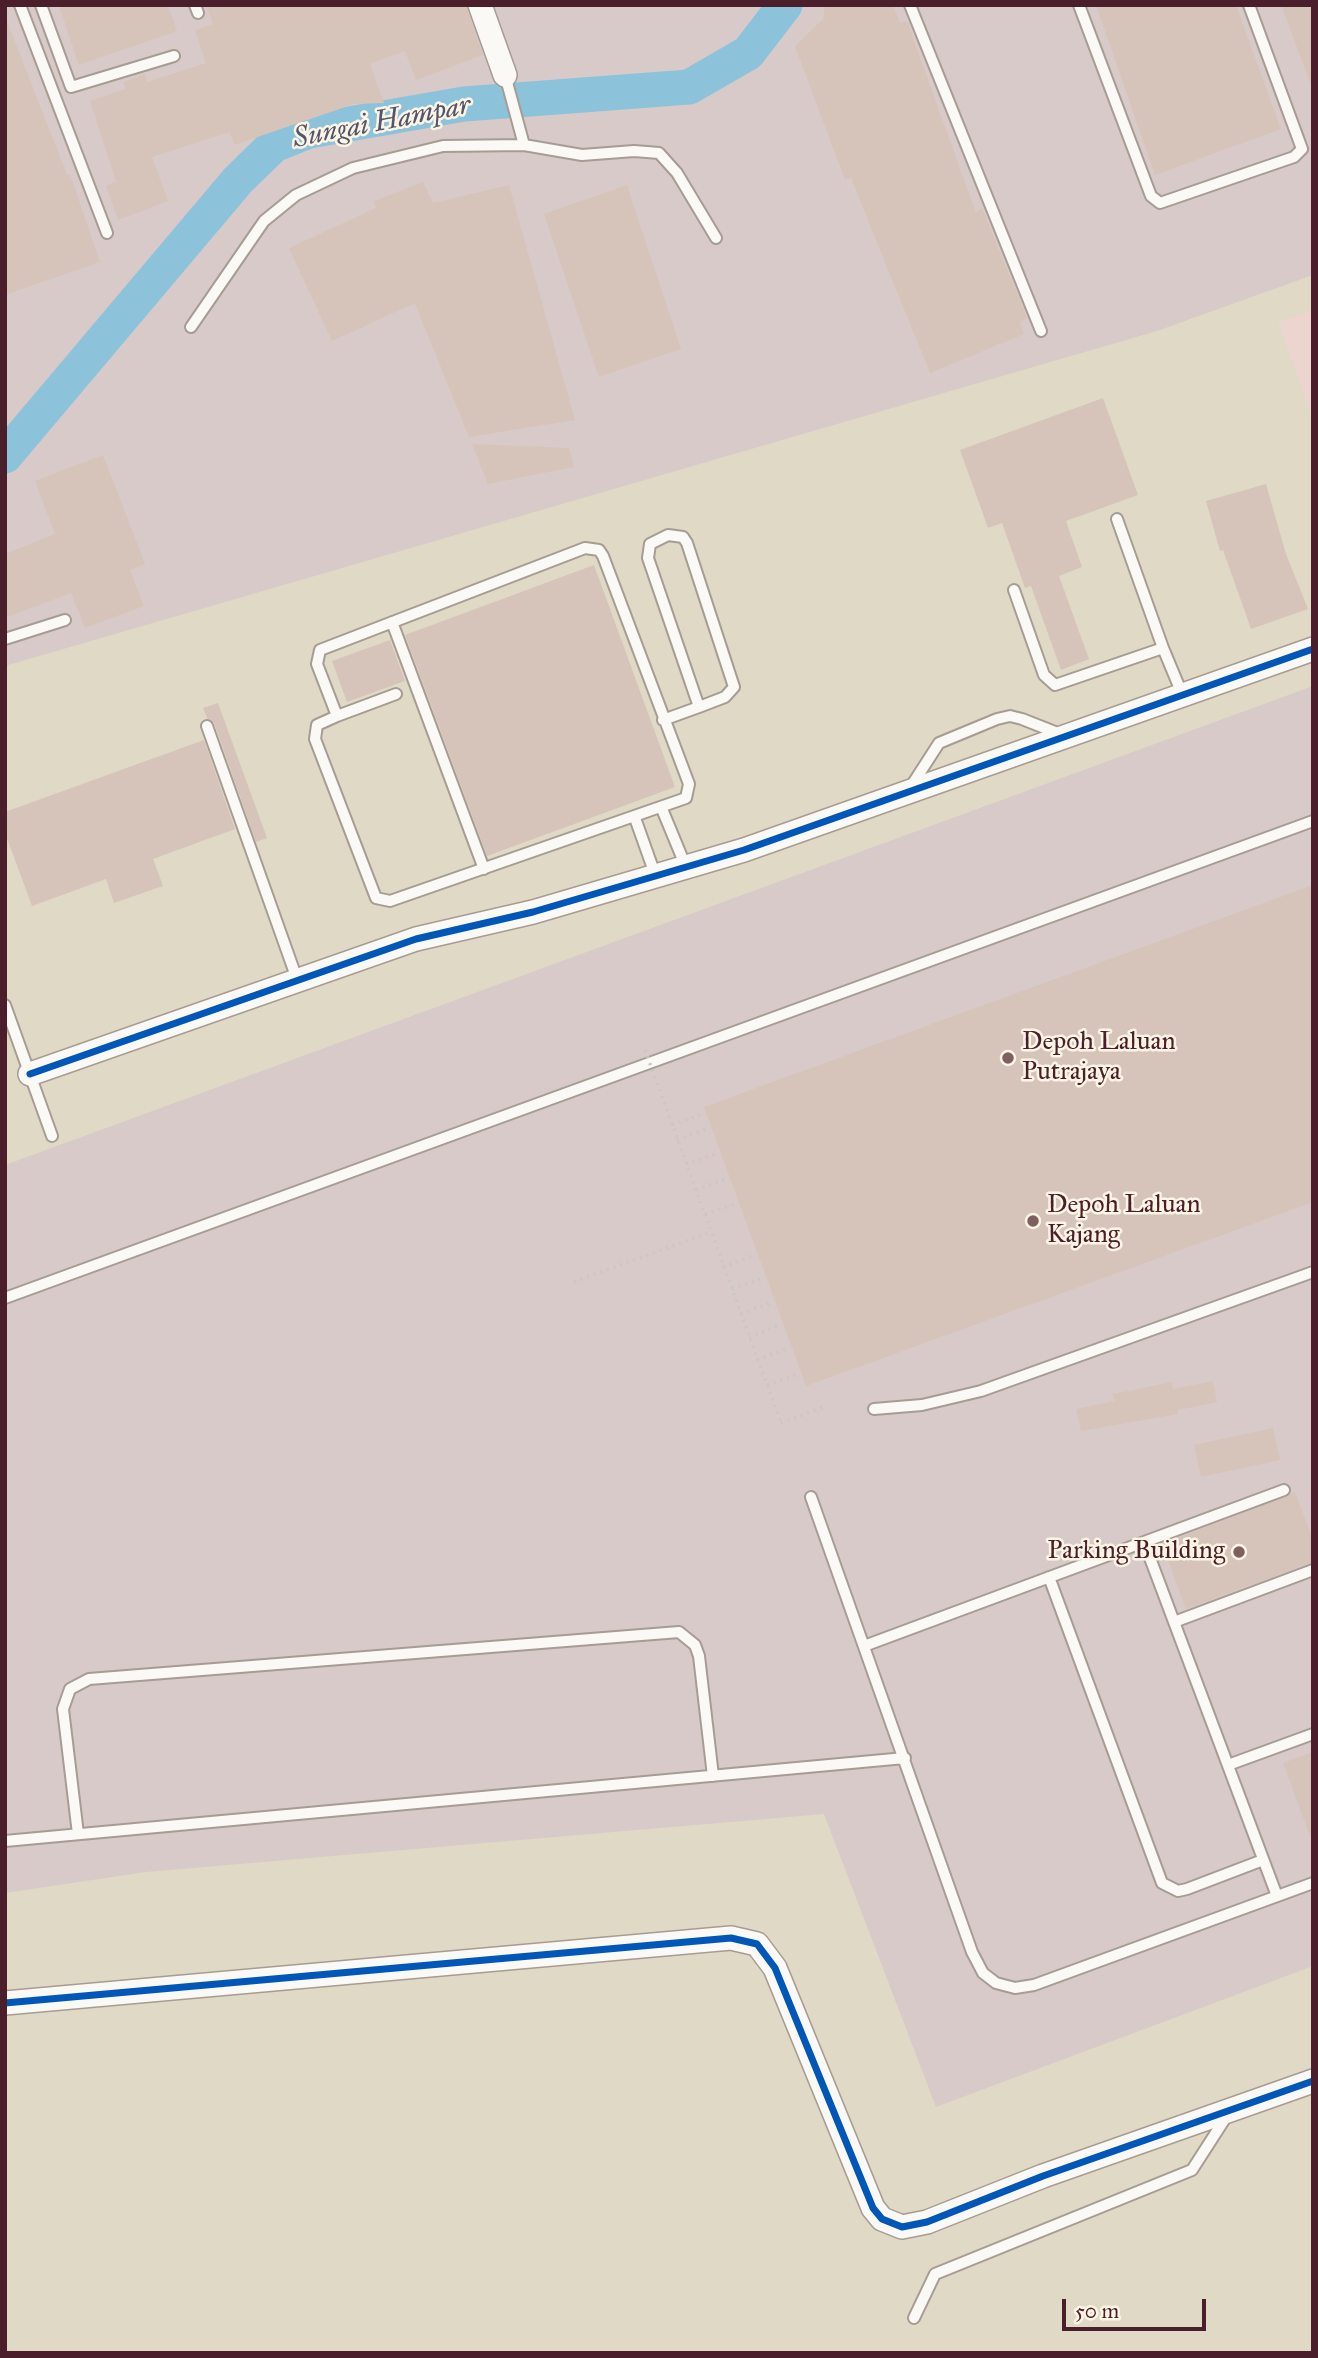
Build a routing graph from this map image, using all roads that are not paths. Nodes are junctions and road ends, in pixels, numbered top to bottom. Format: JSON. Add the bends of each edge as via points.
{"nodes":[{"id":1,"x":20,"y":5,"type":"edge"},
{"id":2,"x":41,"y":5,"type":"edge"},
{"id":3,"x":480,"y":5,"type":"edge"},
{"id":4,"x":910,"y":5,"type":"edge"},
{"id":5,"x":1079,"y":5,"type":"edge"},
{"id":6,"x":1250,"y":5,"type":"edge"},
{"id":7,"x":174,"y":56,"type":"dead end"},
{"id":8,"x":505,"y":75,"type":"joint"},
{"id":9,"x":524,"y":145,"type":"junction"},
{"id":10,"x":107,"y":233,"type":"dead end"},
{"id":11,"x":716,"y":238,"type":"dead end"},
{"id":12,"x":191,"y":327,"type":"dead end"},
{"id":13,"x":1041,"y":331,"type":"dead end"},
{"id":14,"x":1117,"y":519,"type":"dead end"},
{"id":15,"x":1014,"y":590,"type":"dead end"},
{"id":16,"x":65,"y":620,"type":"dead end"},
{"id":17,"x":392,"y":622,"type":"junction"},
{"id":18,"x":5,"y":639,"type":"edge"},
{"id":19,"x":1163,"y":648,"type":"junction"},
{"id":20,"x":1313,"y":649,"type":"edge"},
{"id":21,"x":396,"y":694,"type":"dead end"},
{"id":22,"x":1183,"y":696,"type":"junction"},
{"id":23,"x":699,"y":707,"type":"junction"},
{"id":24,"x":337,"y":716,"type":"junction"},
{"id":25,"x":663,"y":720,"type":"junction"},
{"id":26,"x":206,"y":726,"type":"dead end"},
{"id":27,"x":1063,"y":735,"type":"junction"},
{"id":28,"x":909,"y":791,"type":"junction"},
{"id":29,"x":662,"y":809,"type":"junction"},
{"id":30,"x":635,"y":818,"type":"junction"},
{"id":31,"x":1313,"y":821,"type":"edge"},
{"id":32,"x":686,"y":867,"type":"junction"},
{"id":33,"x":484,"y":869,"type":"junction"},
{"id":34,"x":656,"y":877,"type":"junction"},
{"id":35,"x":298,"y":979,"type":"junction"},
{"id":36,"x":5,"y":1005,"type":"edge"},
{"id":37,"x":30,"y":1074,"type":"junction"},
{"id":38,"x":52,"y":1136,"type":"dead end"},
{"id":39,"x":1313,"y":1272,"type":"edge"},
{"id":40,"x":5,"y":1298,"type":"edge"},
{"id":41,"x":874,"y":1409,"type":"dead end"},
{"id":42,"x":1284,"y":1490,"type":"dead end"},
{"id":43,"x":811,"y":1497,"type":"dead end"},
{"id":44,"x":1144,"y":1542,"type":"junction"},
{"id":45,"x":1313,"y":1570,"type":"edge"},
{"id":46,"x":1049,"y":1577,"type":"junction"},
{"id":47,"x":1174,"y":1622,"type":"junction"},
{"id":48,"x":864,"y":1646,"type":"junction"},
{"id":49,"x":1313,"y":1734,"type":"edge"},
{"id":50,"x":905,"y":1758,"type":"junction"},
{"id":51,"x":1228,"y":1765,"type":"junction"},
{"id":52,"x":713,"y":1776,"type":"junction"},
{"id":53,"x":78,"y":1834,"type":"junction"},
{"id":54,"x":5,"y":1841,"type":"edge"},
{"id":55,"x":1264,"y":1860,"type":"junction"},
{"id":56,"x":1313,"y":1883,"type":"edge"},
{"id":57,"x":1277,"y":1896,"type":"junction"},
{"id":58,"x":5,"y":2003,"type":"edge"},
{"id":59,"x":1313,"y":2081,"type":"edge"},
{"id":60,"x":1229,"y":2112,"type":"junction"},
{"id":61,"x":914,"y":2318,"type":"dead end"}],
"edges":[{"from":1,"to":10,"type":"lane"},
{"from":2,"to":7,"type":"lane","via":[[71,87]]},
{"from":3,"to":8,"type":"street"},
{"from":4,"to":13,"type":"lane"},
{"from":5,"to":6,"type":"lane","via":[[1151,196],[1160,203],[1294,157],[1302,149]]},
{"from":8,"to":9,"type":"lane"},
{"from":9,"to":11,"type":"lane","via":[[582,155],[659,153],[677,173]]},
{"from":9,"to":12,"type":"lane","via":[[443,146],[353,168],[296,195],[264,221]]},
{"from":14,"to":19,"type":"lane"},
{"from":15,"to":19,"type":"lane","via":[[1044,675],[1055,685]]},
{"from":16,"to":18,"type":"lane"},
{"from":17,"to":24,"type":"lane","via":[[320,650],[317,664]]},
{"from":17,"to":25,"type":"lane","via":[[592,548],[603,556]]},
{"from":17,"to":33,"type":"lane"},
{"from":19,"to":22,"type":"lane"},
{"from":20,"to":22,"type":"street"},
{"from":21,"to":24,"type":"lane"},
{"from":22,"to":27,"type":"street"},
{"from":23,"to":23,"type":"lane","via":[[731,693],[734,680],[687,543],[683,537],[668,535],[650,544],[648,558]]},
{"from":23,"to":25,"type":"lane"},
{"from":24,"to":33,"type":"lane","via":[[317,725],[315,739],[376,898],[390,901]]},
{"from":25,"to":29,"type":"lane","via":[[689,792],[680,803]]},
{"from":26,"to":35,"type":"lane"},
{"from":27,"to":28,"type":"street"},
{"from":27,"to":28,"type":"lane","via":[[1010,716],[986,723],[939,743]]},
{"from":28,"to":32,"type":"street"},
{"from":29,"to":30,"type":"lane"},
{"from":29,"to":32,"type":"lane"},
{"from":30,"to":33,"type":"lane"},
{"from":30,"to":34,"type":"lane"},
{"from":31,"to":40,"type":"lane"},
{"from":32,"to":34,"type":"street"},
{"from":34,"to":35,"type":"street","via":[[416,939]]},
{"from":35,"to":37,"type":"street"},
{"from":36,"to":37,"type":"lane"},
{"from":37,"to":38,"type":"lane"},
{"from":39,"to":41,"type":"lane","via":[[981,1391],[922,1405]]},
{"from":42,"to":44,"type":"lane"},
{"from":43,"to":48,"type":"lane"},
{"from":44,"to":46,"type":"lane"},
{"from":44,"to":47,"type":"lane"},
{"from":45,"to":47,"type":"lane"},
{"from":46,"to":48,"type":"lane"},
{"from":46,"to":55,"type":"lane","via":[[1162,1884],[1178,1891],[1187,1889]]},
{"from":47,"to":51,"type":"lane"},
{"from":48,"to":50,"type":"lane"},
{"from":49,"to":51,"type":"lane"},
{"from":50,"to":52,"type":"lane"},
{"from":50,"to":57,"type":"lane","via":[[972,1952],[983,1973],[996,1983],[1015,1988],[1034,1985]]},
{"from":51,"to":55,"type":"lane"},
{"from":52,"to":53,"type":"lane"},
{"from":52,"to":53,"type":"lane","via":[[699,1656],[695,1645],[679,1632],[89,1679],[70,1689],[63,1709]]},
{"from":53,"to":54,"type":"lane"},
{"from":55,"to":57,"type":"lane"},
{"from":56,"to":57,"type":"lane"},
{"from":58,"to":60,"type":"street","via":[[731,1938],[757,1944],[775,1968],[873,2208],[882,2219],[902,2227],[927,2222],[1043,2176]]},
{"from":59,"to":60,"type":"street"},
{"from":60,"to":61,"type":"lane","via":[[1192,2170],[935,2274]]}]}
